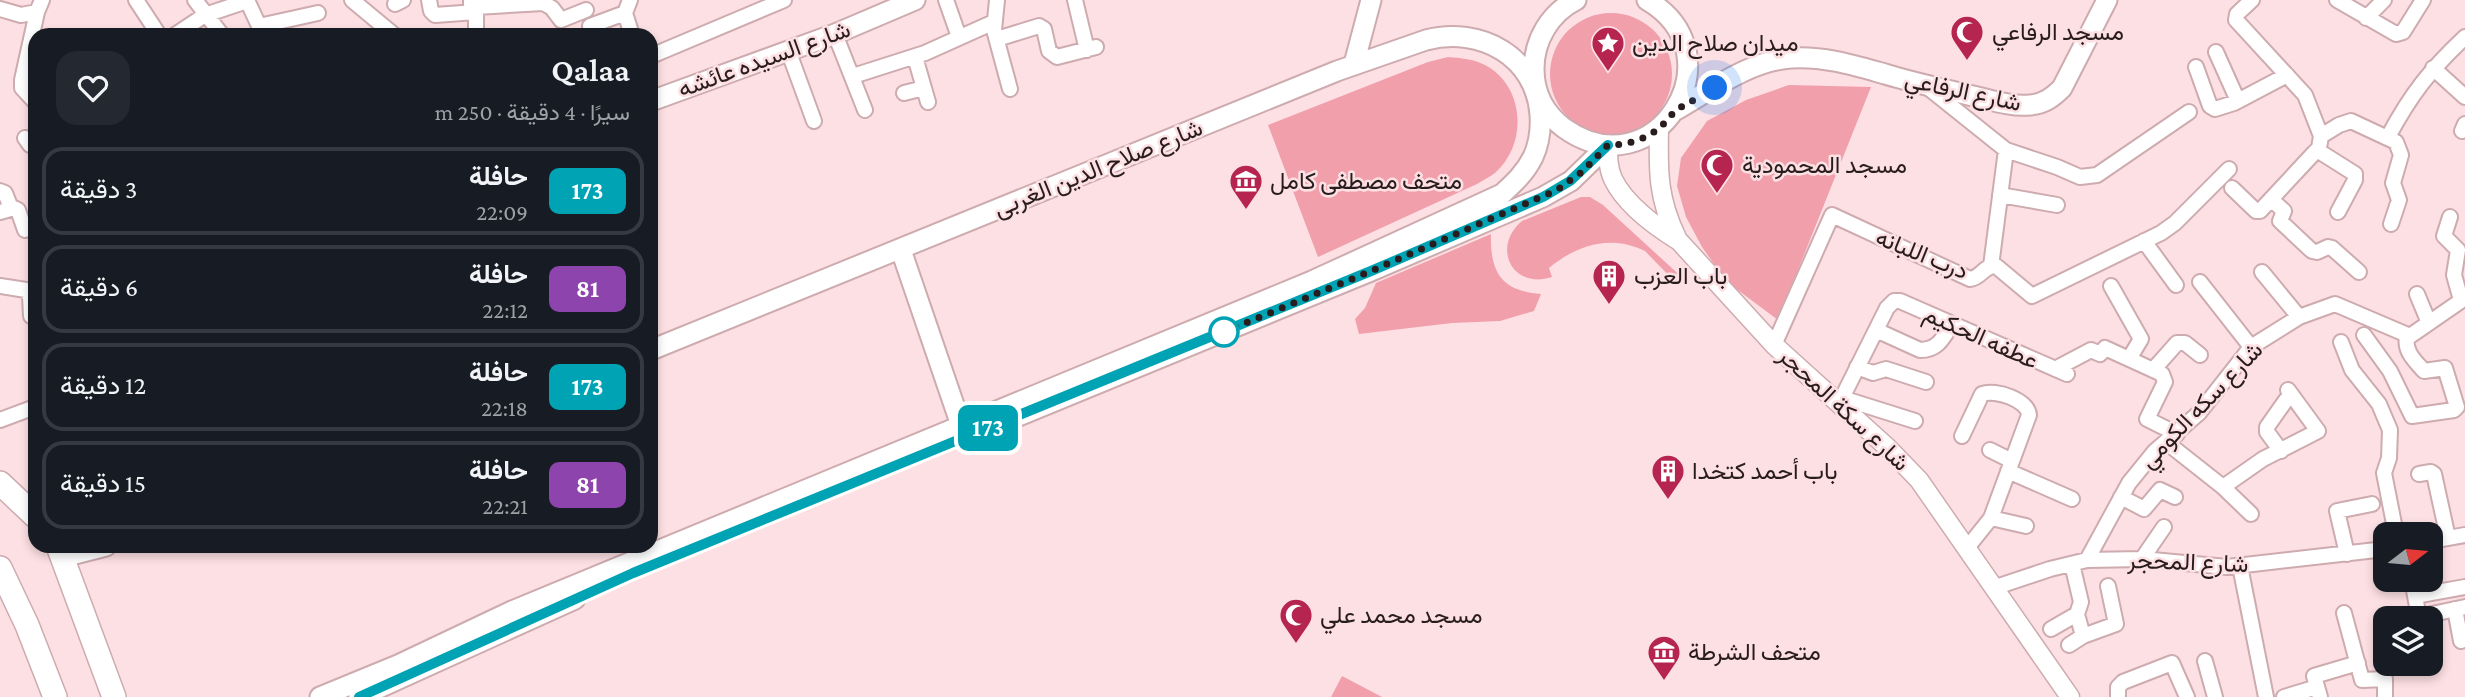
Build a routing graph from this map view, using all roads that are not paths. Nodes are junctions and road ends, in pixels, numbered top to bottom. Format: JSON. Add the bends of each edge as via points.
{"nodes":[{"id":1,"x":195,"y":0,"type":"edge"},
{"id":2,"x":352,"y":0,"type":"edge"},
{"id":3,"x":429,"y":0,"type":"edge"},
{"id":4,"x":783,"y":0,"type":"edge"},
{"id":5,"x":915,"y":0,"type":"edge"},
{"id":6,"x":946,"y":0,"type":"edge"},
{"id":7,"x":997,"y":0,"type":"edge"},
{"id":8,"x":1075,"y":0,"type":"edge"},
{"id":9,"x":1371,"y":0,"type":"edge"},
{"id":10,"x":1576,"y":0,"type":"edge"},
{"id":11,"x":1647,"y":0,"type":"edge"},
{"id":12,"x":2107,"y":0,"type":"edge"},
{"id":13,"x":2252,"y":0,"type":"edge"},
{"id":14,"x":2337,"y":0,"type":"edge"},
{"id":15,"x":2384,"y":0,"type":"edge"},
{"id":16,"x":2423,"y":0,"type":"edge"},
{"id":17,"x":136,"y":1,"type":"edge"},
{"id":18,"x":247,"y":1,"type":"edge"},
{"id":19,"x":585,"y":5,"type":"edge"},
{"id":20,"x":40,"y":6,"type":"edge"},
{"id":21,"x":887,"y":6,"type":"edge"},
{"id":22,"x":474,"y":7,"type":"edge"},
{"id":23,"x":628,"y":7,"type":"edge"},
{"id":24,"x":0,"y":9,"type":"edge"},
{"id":25,"x":318,"y":13,"type":"dead end"},
{"id":26,"x":205,"y":15,"type":"junction"},
{"id":27,"x":559,"y":18,"type":"junction"},
{"id":28,"x":2366,"y":18,"type":"junction"},
{"id":29,"x":994,"y":22,"type":"junction"},
{"id":30,"x":35,"y":28,"type":"edge"},
{"id":31,"x":154,"y":28,"type":"edge"},
{"id":32,"x":186,"y":28,"type":"edge"},
{"id":33,"x":216,"y":28,"type":"edge"},
{"id":34,"x":386,"y":28,"type":"edge"},
{"id":35,"x":475,"y":28,"type":"edge"},
{"id":36,"x":558,"y":28,"type":"edge"},
{"id":37,"x":591,"y":28,"type":"edge"},
{"id":38,"x":594,"y":28,"type":"edge"},
{"id":39,"x":631,"y":28,"type":"edge"},
{"id":40,"x":835,"y":34,"type":"junction"},
{"id":41,"x":959,"y":37,"type":"junction"},
{"id":42,"x":2465,"y":37,"type":"edge"},
{"id":43,"x":997,"y":39,"type":"junction"},
{"id":44,"x":788,"y":50,"type":"junction"},
{"id":45,"x":2216,"y":52,"type":"dead end"},
{"id":46,"x":658,"y":53,"type":"edge"},
{"id":47,"x":28,"y":55,"type":"edge"},
{"id":48,"x":915,"y":57,"type":"junction"},
{"id":49,"x":1354,"y":64,"type":"junction"},
{"id":50,"x":2196,"y":67,"type":"dead end"},
{"id":51,"x":2433,"y":68,"type":"junction"},
{"id":52,"x":2287,"y":75,"type":"junction"},
{"id":53,"x":853,"y":76,"type":"junction"},
{"id":54,"x":1923,"y":84,"type":"junction"},
{"id":55,"x":1010,"y":89,"type":"dead end"},
{"id":56,"x":1534,"y":89,"type":"junction"},
{"id":57,"x":904,"y":93,"type":"dead end"},
{"id":58,"x":28,"y":94,"type":"edge"},
{"id":59,"x":2465,"y":97,"type":"edge"},
{"id":60,"x":658,"y":98,"type":"edge"},
{"id":61,"x":2238,"y":101,"type":"junction"},
{"id":62,"x":866,"y":110,"type":"dead end"},
{"id":63,"x":1676,"y":110,"type":"junction"},
{"id":64,"x":2189,"y":112,"type":"dead end"},
{"id":65,"x":814,"y":121,"type":"dead end"},
{"id":66,"x":1659,"y":129,"type":"junction"},
{"id":67,"x":2388,"y":137,"type":"junction"},
{"id":68,"x":2319,"y":143,"type":"junction"},
{"id":69,"x":1608,"y":145,"type":"junction"},
{"id":70,"x":2006,"y":150,"type":"junction"},
{"id":71,"x":2229,"y":169,"type":"dead end"},
{"id":72,"x":2232,"y":188,"type":"dead end"},
{"id":73,"x":2000,"y":195,"type":"junction"},
{"id":74,"x":2271,"y":199,"type":"junction"},
{"id":75,"x":3,"y":202,"type":"edge"},
{"id":76,"x":2057,"y":205,"type":"dead end"},
{"id":77,"x":2338,"y":212,"type":"dead end"},
{"id":78,"x":2450,"y":217,"type":"dead end"},
{"id":79,"x":2390,"y":224,"type":"dead end"},
{"id":80,"x":25,"y":230,"type":"dead end"},
{"id":81,"x":1679,"y":242,"type":"junction"},
{"id":82,"x":2144,"y":242,"type":"junction"},
{"id":83,"x":901,"y":250,"type":"junction"},
{"id":84,"x":1991,"y":266,"type":"junction"},
{"id":85,"x":2262,"y":272,"type":"dead end"},
{"id":86,"x":2359,"y":272,"type":"dead end"},
{"id":87,"x":2200,"y":282,"type":"dead end"},
{"id":88,"x":2176,"y":285,"type":"dead end"},
{"id":89,"x":0,"y":286,"type":"edge"},
{"id":90,"x":2111,"y":286,"type":"dead end"},
{"id":91,"x":28,"y":293,"type":"edge"},
{"id":92,"x":2417,"y":294,"type":"dead end"},
{"id":93,"x":2463,"y":299,"type":"edge"},
{"id":94,"x":2299,"y":317,"type":"junction"},
{"id":95,"x":2429,"y":323,"type":"junction"},
{"id":96,"x":1952,"y":324,"type":"junction"},
{"id":97,"x":1876,"y":330,"type":"junction"},
{"id":98,"x":2364,"y":335,"type":"dead end"},
{"id":99,"x":2407,"y":336,"type":"junction"},
{"id":100,"x":2341,"y":342,"type":"dead end"},
{"id":101,"x":1774,"y":345,"type":"junction"},
{"id":102,"x":658,"y":347,"type":"edge"},
{"id":103,"x":2251,"y":347,"type":"junction"},
{"id":104,"x":2200,"y":355,"type":"dead end"},
{"id":105,"x":2129,"y":359,"type":"junction"},
{"id":106,"x":1857,"y":367,"type":"junction"},
{"id":107,"x":2153,"y":370,"type":"junction"},
{"id":108,"x":1926,"y":382,"type":"dead end"},
{"id":109,"x":1840,"y":401,"type":"junction"},
{"id":110,"x":28,"y":410,"type":"edge"},
{"id":111,"x":0,"y":420,"type":"edge"},
{"id":112,"x":1915,"y":421,"type":"dead end"},
{"id":113,"x":963,"y":431,"type":"junction"},
{"id":114,"x":1962,"y":436,"type":"dead end"},
{"id":115,"x":2171,"y":438,"type":"junction"},
{"id":116,"x":1990,"y":450,"type":"dead end"},
{"id":117,"x":2281,"y":451,"type":"junction"},
{"id":118,"x":2010,"y":466,"type":"junction"},
{"id":119,"x":2419,"y":474,"type":"dead end"},
{"id":120,"x":0,"y":483,"type":"edge"},
{"id":121,"x":2223,"y":487,"type":"junction"},
{"id":122,"x":2121,"y":497,"type":"junction"},
{"id":123,"x":2175,"y":497,"type":"dead end"},
{"id":124,"x":2072,"y":499,"type":"dead end"},
{"id":125,"x":2372,"y":504,"type":"dead end"},
{"id":126,"x":28,"y":509,"type":"edge"},
{"id":127,"x":2251,"y":514,"type":"dead end"},
{"id":128,"x":1991,"y":518,"type":"junction"},
{"id":129,"x":2394,"y":522,"type":"edge"},
{"id":130,"x":2026,"y":526,"type":"dead end"},
{"id":131,"x":2164,"y":527,"type":"dead end"},
{"id":132,"x":2465,"y":535,"type":"edge"},
{"id":133,"x":2448,"y":538,"type":"junction"},
{"id":134,"x":2443,"y":539,"type":"edge"},
{"id":135,"x":1967,"y":548,"type":"junction"},
{"id":136,"x":2373,"y":551,"type":"edge"},
{"id":137,"x":60,"y":553,"type":"edge"},
{"id":138,"x":657,"y":553,"type":"edge"},
{"id":139,"x":658,"y":553,"type":"edge"},
{"id":140,"x":2347,"y":554,"type":"junction"},
{"id":141,"x":2143,"y":559,"type":"junction"},
{"id":142,"x":2087,"y":560,"type":"junction"},
{"id":143,"x":2071,"y":564,"type":"junction"},
{"id":144,"x":2240,"y":566,"type":"junction"},
{"id":145,"x":2,"y":574,"type":"edge"},
{"id":146,"x":2108,"y":586,"type":"dead end"},
{"id":147,"x":2465,"y":587,"type":"edge"},
{"id":148,"x":1993,"y":588,"type":"junction"},
{"id":149,"x":2414,"y":592,"type":"edge"},
{"id":150,"x":2415,"y":596,"type":"junction"},
{"id":151,"x":2416,"y":606,"type":"edge"},
{"id":152,"x":2460,"y":608,"type":"edge"},
{"id":153,"x":2344,"y":612,"type":"dead end"},
{"id":154,"x":2077,"y":614,"type":"junction"},
{"id":155,"x":2052,"y":629,"type":"dead end"},
{"id":156,"x":2083,"y":636,"type":"junction"},
{"id":157,"x":2461,"y":641,"type":"dead end"},
{"id":158,"x":2069,"y":645,"type":"dead end"},
{"id":159,"x":2205,"y":661,"type":"dead end"},
{"id":160,"x":2358,"y":663,"type":"junction"},
{"id":161,"x":2318,"y":692,"type":"edge"},
{"id":162,"x":55,"y":697,"type":"edge"},
{"id":163,"x":114,"y":697,"type":"edge"},
{"id":164,"x":320,"y":697,"type":"edge"},
{"id":165,"x":359,"y":697,"type":"edge"},
{"id":166,"x":2070,"y":697,"type":"edge"},
{"id":167,"x":2118,"y":697,"type":"edge"},
{"id":168,"x":2187,"y":697,"type":"edge"},
{"id":169,"x":2215,"y":697,"type":"edge"},
{"id":170,"x":2266,"y":697,"type":"edge"},
{"id":171,"x":2284,"y":697,"type":"edge"},
{"id":172,"x":2385,"y":697,"type":"edge"}],
"edges":[{"from":1,"to":26,"type":"street"},
{"from":2,"to":34,"type":"street"},
{"from":3,"to":22,"type":"street","via":[[435,15]]},
{"from":4,"to":46,"type":"street"},
{"from":5,"to":21,"type":"main road","name":"شارع السيده عائشه"},
{"from":6,"to":41,"type":"street"},
{"from":7,"to":29,"type":"street"},
{"from":8,"to":43,"type":"street","via":[[1091,48],[1057,57],[1049,51],[1044,29],[1039,26]]},
{"from":9,"to":49,"type":"main road"},
{"from":10,"to":56,"type":"main road","via":[[1548,23],[1537,45]]},
{"from":11,"to":63,"type":"main road","via":[[1675,25],[1683,41],[1688,77]]},
{"from":12,"to":54,"type":"main road","name":"شارع الرفاعي","via":[[2062,88],[2041,103],[2008,104]]},
{"from":13,"to":52,"type":"street","via":[[2236,20]]},
{"from":14,"to":28,"type":"street"},
{"from":15,"to":28,"type":"street"},
{"from":16,"to":28,"type":"street","via":[[2400,33]]},
{"from":17,"to":31,"type":"street"},
{"from":18,"to":25,"type":"street","via":[[259,26]]},
{"from":18,"to":26,"type":"street"},
{"from":19,"to":27,"type":"street"},
{"from":19,"to":37,"type":"street"},
{"from":20,"to":24,"type":"street","via":[[21,15]]},
{"from":20,"to":30,"type":"street"},
{"from":21,"to":40,"type":"main road","name":"شارع السيده عائشه"},
{"from":22,"to":27,"type":"street","via":[[543,3]]},
{"from":22,"to":35,"type":"street"},
{"from":23,"to":38,"type":"street"},
{"from":23,"to":39,"type":"street"},
{"from":26,"to":32,"type":"street"},
{"from":26,"to":33,"type":"street"},
{"from":27,"to":36,"type":"street"},
{"from":29,"to":41,"type":"street"},
{"from":29,"to":43,"type":"street"},
{"from":40,"to":44,"type":"main road","name":"شارع السيده عائشه"},
{"from":40,"to":53,"type":"street"},
{"from":41,"to":48,"type":"street"},
{"from":42,"to":51,"type":"street"},
{"from":43,"to":55,"type":"street"},
{"from":44,"to":60,"type":"main road","name":"شارع السيده عائشه"},
{"from":44,"to":65,"type":"street"},
{"from":45,"to":61,"type":"street"},
{"from":47,"to":58,"type":"street","via":[[22,80]]},
{"from":48,"to":53,"type":"street"},
{"from":48,"to":57,"type":"street","via":[[926,95]]},
{"from":49,"to":56,"type":"main road","name":"شارع صلاح الدين الغربى","via":[[1426,40],[1455,36],[1484,40],[1509,54]]},
{"from":49,"to":83,"type":"main road","name":"شارع صلاح الدين الغربى"},
{"from":50,"to":61,"type":"street","via":[[2213,108]]},
{"from":51,"to":59,"type":"street"},
{"from":51,"to":67,"type":"street","via":[[2407,101]]},
{"from":52,"to":61,"type":"street"},
{"from":52,"to":68,"type":"street","via":[[2305,95]]},
{"from":53,"to":62,"type":"street"},
{"from":54,"to":63,"type":"main road","name":"شارع الرفاعي","via":[[1826,59],[1788,58],[1760,65]]},
{"from":54,"to":70,"type":"street"},
{"from":56,"to":69,"type":"main road","name":"شارع صلاح الدين الغربى","via":[[1556,122],[1578,138]]},
{"from":56,"to":113,"type":"main road","via":[[1541,129],[1534,155],[1521,177],[1502,194]]},
{"from":63,"to":66,"type":"main road"},
{"from":64,"to":70,"type":"street","via":[[2088,177]]},
{"from":66,"to":69,"type":"main road","via":[[1635,141]]},
{"from":66,"to":81,"type":"street","name":"شارع سكة المحجر","via":[[1660,192]]},
{"from":67,"to":68,"type":"street","via":[[2351,121],[2339,125]]},
{"from":67,"to":79,"type":"street","via":[[2396,142],[2401,155],[2393,181],[2399,200]]},
{"from":68,"to":74,"type":"street"},
{"from":68,"to":77,"type":"street","via":[[2354,174]]},
{"from":69,"to":81,"type":"street","name":"شارع سكة المحجر","via":[[1608,162],[1622,193]]},
{"from":69,"to":113,"type":"main road","via":[[1570,181],[1543,197],[1371,271]]},
{"from":70,"to":73,"type":"street"},
{"from":71,"to":82,"type":"street","name":"درب اللبانه","via":[[2175,223]]},
{"from":72,"to":74,"type":"street","via":[[2256,211]]},
{"from":73,"to":76,"type":"street"},
{"from":73,"to":84,"type":"street"},
{"from":74,"to":86,"type":"street","via":[[2284,211],[2280,221],[2312,251],[2332,248]]},
{"from":75,"to":80,"type":"street","via":[[18,210]]},
{"from":78,"to":93,"type":"street","via":[[2444,236],[2458,250],[2454,275]]},
{"from":81,"to":101,"type":"street","name":"شارع سكة المحجر"},
{"from":82,"to":84,"type":"street","name":"درب اللبانه","via":[[2035,295]]},
{"from":82,"to":88,"type":"street"},
{"from":83,"to":102,"type":"main road","name":"شارع صلاح الدين الغربى"},
{"from":83,"to":113,"type":"main road"},
{"from":84,"to":101,"type":"street","name":"درب اللبانه","via":[[1976,278],[1968,278],[1832,215]]},
{"from":85,"to":94,"type":"street"},
{"from":87,"to":103,"type":"street"},
{"from":89,"to":91,"type":"street"},
{"from":90,"to":105,"type":"street","via":[[2141,339]]},
{"from":92,"to":95,"type":"street"},
{"from":93,"to":95,"type":"street"},
{"from":94,"to":99,"type":"street","name":"شارع سكه الكومي","via":[[2336,304]]},
{"from":94,"to":103,"type":"street","name":"شارع سكه الكومي"},
{"from":95,"to":99,"type":"street"},
{"from":96,"to":97,"type":"street","via":[[1939,344],[1927,350]]},
{"from":96,"to":97,"type":"street","name":"عطفه الحكيم","via":[[1894,301]]},
{"from":96,"to":105,"type":"street","name":"عطفه الحكيم","via":[[2061,372],[2092,350],[2100,354],[2105,348]]},
{"from":97,"to":106,"type":"street"},
{"from":98,"to":99,"type":"street","via":[[2390,371],[2412,416],[2454,410],[2457,407],[2445,368],[2424,371],[2410,355]]},
{"from":100,"to":129,"type":"street","via":[[2352,370],[2379,404],[2390,430],[2384,473]]},
{"from":101,"to":109,"type":"street","name":"شارع سكة المحجر"},
{"from":103,"to":115,"type":"street","name":"شارع سكه الكومي","via":[[2199,413]]},
{"from":104,"to":107,"type":"street","via":[[2177,342]]},
{"from":105,"to":107,"type":"street"},
{"from":106,"to":108,"type":"street","via":[[1872,373],[1886,369]]},
{"from":106,"to":109,"type":"street"},
{"from":107,"to":115,"type":"street","via":[[2162,374],[2165,382],[2147,419]]},
{"from":109,"to":112,"type":"street"},
{"from":109,"to":135,"type":"street","name":"شارع سكة المحجر","via":[[1919,480]]},
{"from":110,"to":111,"type":"street"},
{"from":113,"to":139,"type":"main road"},
{"from":113,"to":165,"type":"main road"},
{"from":114,"to":118,"type":"street","via":[[1982,394],[1994,392],[2025,404],[2029,415]]},
{"from":115,"to":121,"type":"street"},
{"from":115,"to":122,"type":"street","name":"شارع سكه الكومي","via":[[2144,464]]},
{"from":116,"to":118,"type":"street"},
{"from":117,"to":117,"type":"street","via":[[2318,430],[2287,395],[2267,427]]},
{"from":117,"to":121,"type":"street"},
{"from":118,"to":124,"type":"street"},
{"from":118,"to":128,"type":"street"},
{"from":119,"to":133,"type":"street","via":[[2434,474]]},
{"from":120,"to":126,"type":"main road"},
{"from":121,"to":127,"type":"street"},
{"from":122,"to":123,"type":"street","via":[[2143,509],[2160,490]]},
{"from":122,"to":142,"type":"street","name":"شارع سكه الكومي"},
{"from":125,"to":140,"type":"street","via":[[2337,511]]},
{"from":128,"to":130,"type":"street"},
{"from":128,"to":135,"type":"street"},
{"from":131,"to":141,"type":"street"},
{"from":132,"to":133,"type":"street"},
{"from":133,"to":134,"type":"street"},
{"from":135,"to":148,"type":"street","name":"شارع سكة المحجر"},
{"from":136,"to":140,"type":"street","name":"شارع المحجر"},
{"from":137,"to":163,"type":"main road"},
{"from":138,"to":164,"type":"main road","via":[[512,611]]},
{"from":140,"to":144,"type":"street","name":"شارع المحجر"},
{"from":141,"to":142,"type":"street","name":"شارع المحجر"},
{"from":141,"to":144,"type":"street","name":"شارع المحجر"},
{"from":142,"to":143,"type":"street","name":"شارع المحجر"},
{"from":143,"to":148,"type":"street","name":"شارع المحجر"},
{"from":143,"to":154,"type":"street","via":[[2081,602]]},
{"from":144,"to":170,"type":"street"},
{"from":145,"to":162,"type":"main road"},
{"from":146,"to":156,"type":"street","via":[[2116,624]]},
{"from":147,"to":150,"type":"street"},
{"from":148,"to":166,"type":"street","name":"شارع سكة المحجر"},
{"from":149,"to":150,"type":"street"},
{"from":150,"to":151,"type":"street"},
{"from":152,"to":157,"type":"street"},
{"from":153,"to":160,"type":"street"},
{"from":154,"to":155,"type":"street"},
{"from":154,"to":156,"type":"street"},
{"from":156,"to":158,"type":"street"},
{"from":159,"to":169,"type":"street"},
{"from":160,"to":161,"type":"street","via":[[2314,676]]},
{"from":160,"to":172,"type":"street","via":[[2362,680],[2385,679]]},
{"from":161,"to":171,"type":"street"},
{"from":167,"to":168,"type":"street","via":[[2123,682],[2172,663]]}]}
